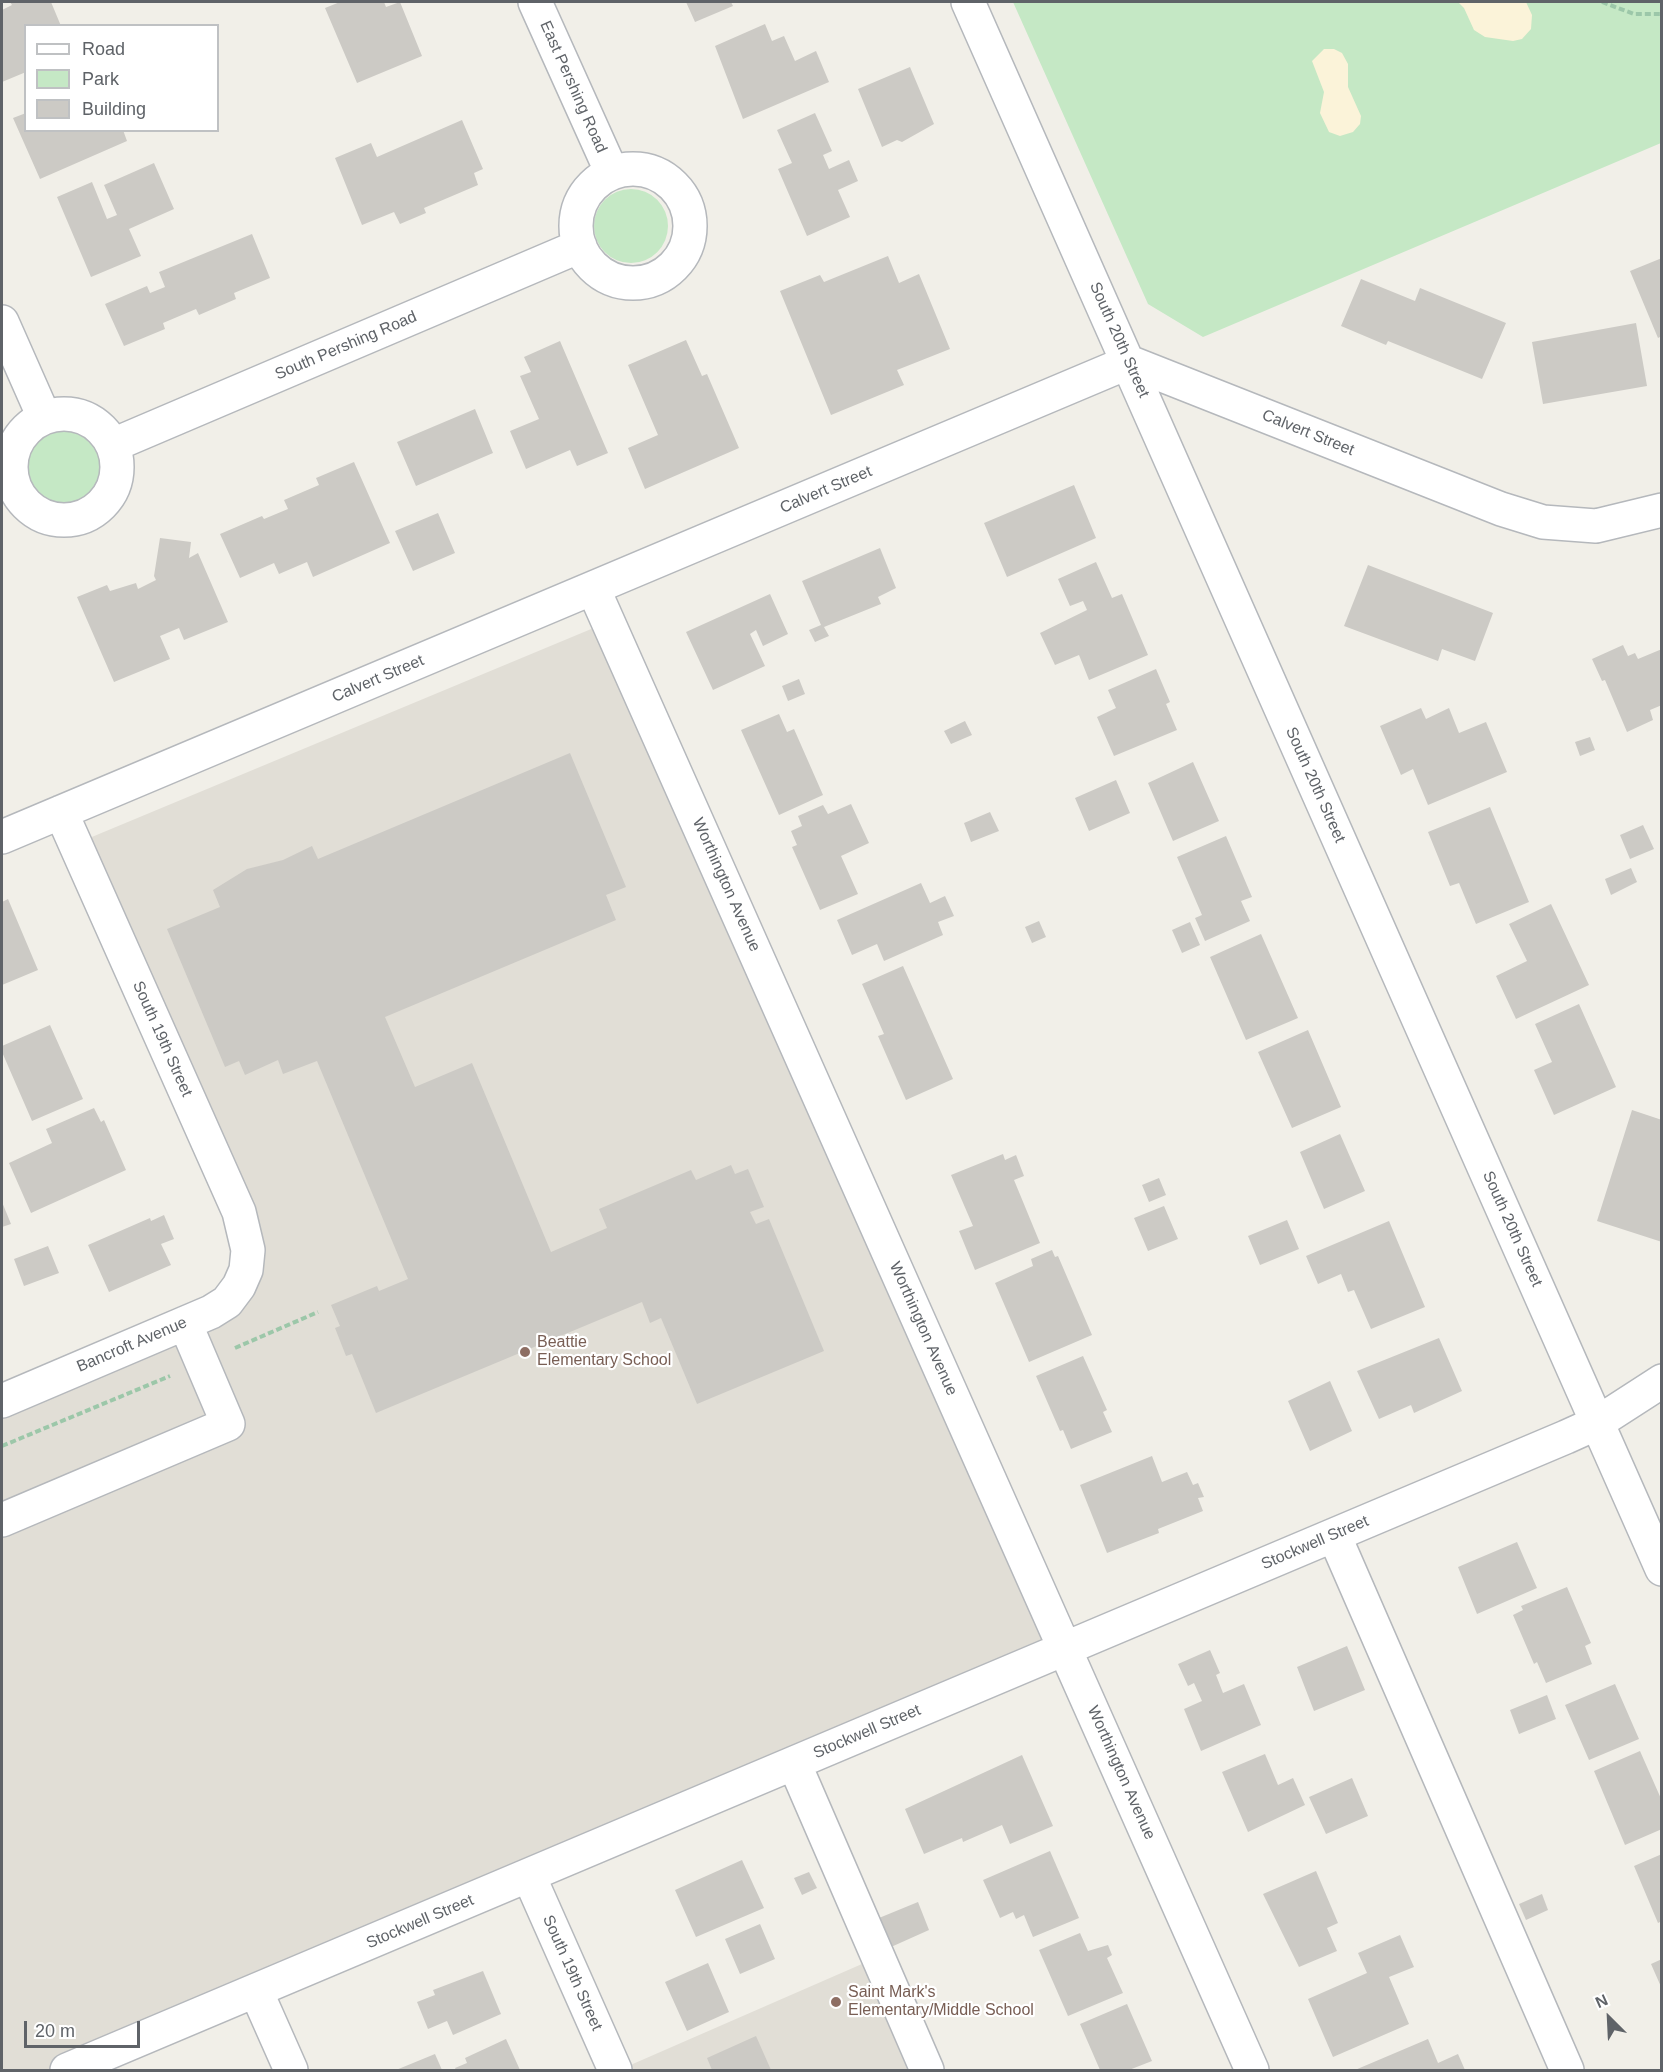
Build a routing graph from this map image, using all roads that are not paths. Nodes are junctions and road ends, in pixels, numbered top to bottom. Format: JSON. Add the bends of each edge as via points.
{"nodes":[{"id":1,"x":535,"y":2,"type":"edge"},
{"id":2,"x":968,"y":2,"type":"edge"},
{"id":3,"x":612,"y":173,"type":"junction"},
{"id":4,"x":580,"y":246,"type":"junction"},
{"id":5,"x":2,"y":322,"type":"edge"},
{"id":6,"x":1129,"y":362,"type":"junction"},
{"id":7,"x":44,"y":417,"type":"junction"},
{"id":8,"x":113,"y":445,"type":"junction"},
{"id":9,"x":8,"y":489,"type":"edge"},
{"id":10,"x":1662,"y":510,"type":"edge"},
{"id":11,"x":593,"y":588,"type":"junction"},
{"id":12,"x":61,"y":812,"type":"junction"},
{"id":13,"x":2,"y":837,"type":"edge"},
{"id":14,"x":246,"y":1270,"type":"joint"},
{"id":15,"x":185,"y":1323,"type":"junction"},
{"id":16,"x":1662,"y":1381,"type":"edge"},
{"id":17,"x":2,"y":1401,"type":"edge"},
{"id":18,"x":1597,"y":1423,"type":"junction"},
{"id":19,"x":2,"y":1520,"type":"edge"},
{"id":20,"x":1334,"y":1535,"type":"junction"},
{"id":21,"x":1662,"y":1569,"type":"edge"},
{"id":22,"x":1065,"y":1648,"type":"junction"},
{"id":23,"x":794,"y":1763,"type":"junction"},
{"id":24,"x":529,"y":1876,"type":"junction"},
{"id":25,"x":256,"y":1991,"type":"junction"},
{"id":26,"x":67,"y":2070,"type":"edge"},
{"id":27,"x":291,"y":2070,"type":"edge"},
{"id":28,"x":615,"y":2070,"type":"edge"},
{"id":29,"x":927,"y":2070,"type":"edge"},
{"id":30,"x":1252,"y":2070,"type":"edge"},
{"id":31,"x":1567,"y":2070,"type":"edge"}],
"edges":[{"from":1,"to":3,"type":"street","name":"East Pershing Road"},
{"from":2,"to":6,"type":"street","name":"South 20th Street"},
{"from":3,"to":4,"type":"street","via":[[599,180],[581,203],[576,218]]},
{"from":3,"to":4,"type":"street","via":[[630,168],[649,171],[680,192],[688,209],[687,247],[664,274],[632,283],[600,272]]},
{"from":4,"to":8,"type":"street","name":"South Pershing Road"},
{"from":5,"to":7,"type":"street"},
{"from":6,"to":10,"type":"street","name":"Calvert Street","via":[[1501,509],[1543,522],[1596,526]]},
{"from":6,"to":11,"type":"street","name":"Calvert Street"},
{"from":6,"to":18,"type":"street","name":"South 20th Street"},
{"from":7,"to":8,"type":"street","via":[[73,414],[90,420]]},
{"from":7,"to":9,"type":"street","via":[[23,433],[13,452]]},
{"from":8,"to":9,"type":"street","via":[[118,465],[115,484],[96,509],[75,519],[42,516]]},
{"from":11,"to":12,"type":"street","name":"Calvert Street"},
{"from":11,"to":22,"type":"street","name":"Worthington Avenue"},
{"from":12,"to":13,"type":"street","name":"Calvert Street"},
{"from":12,"to":14,"type":"street","name":"South 19th Street","via":[[238,1212],[248,1250]]},
{"from":14,"to":15,"type":"street","name":"Bancroft Avenue","via":[[227,1302]]},
{"from":15,"to":17,"type":"street","name":"Bancroft Avenue"},
{"from":15,"to":19,"type":"street","via":[[228,1424]]},
{"from":16,"to":18,"type":"street","name":"Stockwell Street"},
{"from":18,"to":20,"type":"street","name":"Stockwell Street"},
{"from":18,"to":21,"type":"street","name":"South 20th Street"},
{"from":20,"to":22,"type":"street","name":"Stockwell Street"},
{"from":20,"to":31,"type":"street"},
{"from":22,"to":23,"type":"street","name":"Stockwell Street"},
{"from":22,"to":30,"type":"street","name":"Worthington Avenue"},
{"from":23,"to":24,"type":"street","name":"Stockwell Street"},
{"from":23,"to":29,"type":"street"},
{"from":24,"to":25,"type":"street","name":"Stockwell Street"},
{"from":24,"to":28,"type":"street","name":"South 19th Street"},
{"from":25,"to":26,"type":"street","name":"Stockwell Street"},
{"from":25,"to":27,"type":"street"}]}
